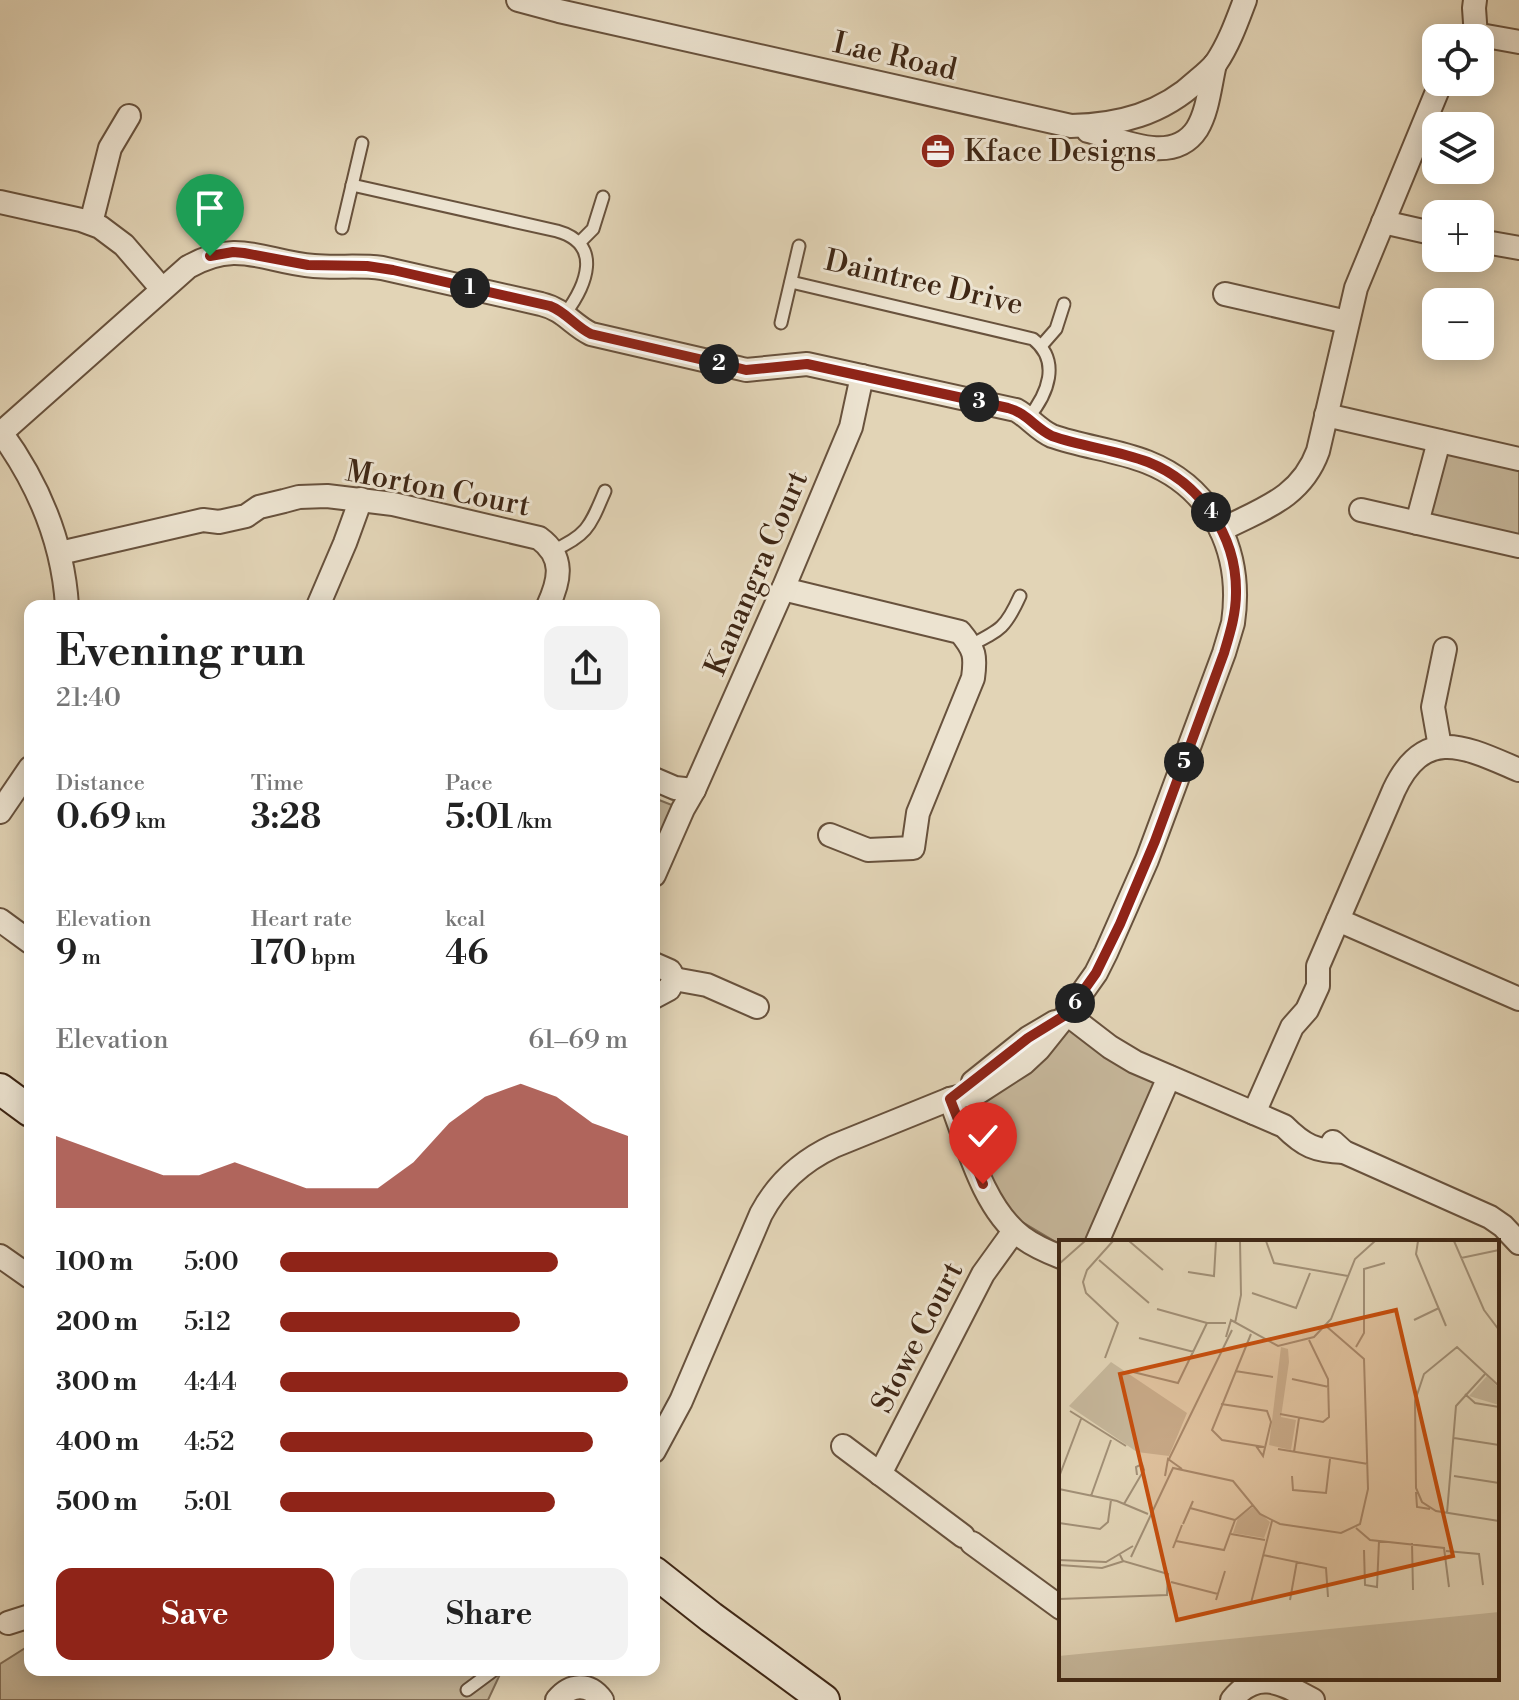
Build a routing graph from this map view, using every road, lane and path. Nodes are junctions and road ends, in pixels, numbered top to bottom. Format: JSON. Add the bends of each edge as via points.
{"nodes":[{"id":1,"x":518,"y":0,"type":"edge"},
{"id":2,"x":1245,"y":0,"type":"edge"},
{"id":3,"x":1475,"y":0,"type":"edge"},
{"id":4,"x":1475,"y":24,"type":"edge"},
{"id":5,"x":1494,"y":37,"type":"edge"},
{"id":6,"x":1519,"y":42,"type":"edge"},
{"id":7,"x":1215,"y":64,"type":"junction"},
{"id":8,"x":1435,"y":96,"type":"edge"},
{"id":9,"x":129,"y":116,"type":"dead end"},
{"id":10,"x":1071,"y":126,"type":"junction"},
{"id":11,"x":362,"y":143,"type":"dead end"},
{"id":12,"x":352,"y":185,"type":"junction"},
{"id":13,"x":603,"y":197,"type":"dead end"},
{"id":14,"x":0,"y":202,"type":"edge"},
{"id":15,"x":1383,"y":222,"type":"junction"},
{"id":16,"x":91,"y":223,"type":"junction"},
{"id":17,"x":342,"y":228,"type":"dead end"},
{"id":18,"x":1422,"y":231,"type":"edge"},
{"id":19,"x":580,"y":242,"type":"junction"},
{"id":20,"x":1494,"y":244,"type":"edge"},
{"id":21,"x":799,"y":246,"type":"dead end"},
{"id":22,"x":1519,"y":248,"type":"edge"},
{"id":23,"x":791,"y":282,"type":"junction"},
{"id":24,"x":162,"y":289,"type":"junction"},
{"id":25,"x":1225,"y":294,"type":"dead end"},
{"id":26,"x":1064,"y":304,"type":"dead end"},
{"id":27,"x":565,"y":314,"type":"junction"},
{"id":28,"x":1347,"y":322,"type":"junction"},
{"id":29,"x":781,"y":323,"type":"dead end"},
{"id":30,"x":1042,"y":345,"type":"junction"},
{"id":31,"x":862,"y":376,"type":"junction"},
{"id":32,"x":1326,"y":415,"type":"junction"},
{"id":33,"x":1028,"y":418,"type":"junction"},
{"id":34,"x":0,"y":432,"type":"edge"},
{"id":35,"x":1439,"y":441,"type":"junction"},
{"id":36,"x":1519,"y":459,"type":"edge"},
{"id":37,"x":605,"y":491,"type":"dead end"},
{"id":38,"x":361,"y":499,"type":"junction"},
{"id":39,"x":1361,"y":510,"type":"dead end"},
{"id":40,"x":1417,"y":523,"type":"junction"},
{"id":41,"x":1221,"y":530,"type":"junction"},
{"id":42,"x":1519,"y":546,"type":"edge"},
{"id":43,"x":552,"y":551,"type":"junction"},
{"id":44,"x":60,"y":553,"type":"junction"},
{"id":45,"x":783,"y":589,"type":"junction"},
{"id":46,"x":1020,"y":596,"type":"dead end"},
{"id":47,"x":66,"y":600,"type":"edge"},
{"id":48,"x":321,"y":600,"type":"edge"},
{"id":49,"x":550,"y":600,"type":"edge"},
{"id":50,"x":971,"y":645,"type":"junction"},
{"id":51,"x":1445,"y":649,"type":"dead end"},
{"id":52,"x":1440,"y":747,"type":"junction"},
{"id":53,"x":1519,"y":770,"type":"edge"},
{"id":54,"x":24,"y":776,"type":"edge"},
{"id":55,"x":660,"y":782,"type":"edge"},
{"id":56,"x":694,"y":790,"type":"junction"},
{"id":57,"x":0,"y":812,"type":"edge"},
{"id":58,"x":830,"y":835,"type":"dead end"},
{"id":59,"x":660,"y":861,"type":"edge"},
{"id":60,"x":0,"y":920,"type":"edge"},
{"id":61,"x":1338,"y":920,"type":"junction"},
{"id":62,"x":24,"y":938,"type":"edge"},
{"id":63,"x":660,"y":967,"type":"edge"},
{"id":64,"x":674,"y":979,"type":"junction"},
{"id":65,"x":660,"y":994,"type":"edge"},
{"id":66,"x":1519,"y":999,"type":"edge"},
{"id":67,"x":757,"y":1007,"type":"dead end"},
{"id":68,"x":1067,"y":1014,"type":"junction"},
{"id":69,"x":1169,"y":1077,"type":"junction"},
{"id":70,"x":0,"y":1089,"type":"edge"},
{"id":71,"x":950,"y":1099,"type":"junction"},
{"id":72,"x":24,"y":1107,"type":"edge"},
{"id":73,"x":1254,"y":1113,"type":"junction"},
{"id":74,"x":1014,"y":1231,"type":"junction"},
{"id":75,"x":1098,"y":1240,"type":"edge"},
{"id":76,"x":1519,"y":1243,"type":"edge"},
{"id":77,"x":0,"y":1256,"type":"edge"},
{"id":78,"x":1059,"y":1256,"type":"edge"},
{"id":79,"x":24,"y":1273,"type":"edge"},
{"id":80,"x":660,"y":1440,"type":"edge"},
{"id":81,"x":843,"y":1446,"type":"dead end"},
{"id":82,"x":880,"y":1474,"type":"junction"},
{"id":83,"x":660,"y":1578,"type":"edge"},
{"id":84,"x":1059,"y":1602,"type":"edge"},
{"id":85,"x":24,"y":1618,"type":"edge"},
{"id":86,"x":8,"y":1623,"type":"dead end"},
{"id":87,"x":486,"y":1676,"type":"edge"},
{"id":88,"x":1291,"y":1683,"type":"edge"},
{"id":89,"x":467,"y":1690,"type":"dead end"},
{"id":90,"x":557,"y":1700,"type":"edge"},
{"id":91,"x":602,"y":1700,"type":"edge"},
{"id":92,"x":824,"y":1700,"type":"edge"},
{"id":93,"x":1232,"y":1700,"type":"edge"},
{"id":94,"x":1313,"y":1700,"type":"edge"}],
"edges":[{"from":1,"to":10,"type":"street","name":"Lae Road"},
{"from":2,"to":7,"type":"street","name":"Lae Road"},
{"from":3,"to":4,"type":"street"},
{"from":5,"to":6,"type":"street"},
{"from":7,"to":10,"type":"street","name":"Lae Road","via":[[1156,110],[1114,123]]},
{"from":7,"to":10,"type":"street","name":"Lae Road","via":[[1204,112],[1184,143],[1151,149]]},
{"from":8,"to":15,"type":"street"},
{"from":9,"to":16,"type":"street","via":[[110,148]]},
{"from":11,"to":12,"type":"lane"},
{"from":12,"to":17,"type":"lane"},
{"from":12,"to":19,"type":"lane","via":[[566,233]]},
{"from":13,"to":19,"type":"lane","via":[[593,229]]},
{"from":14,"to":16,"type":"street"},
{"from":15,"to":18,"type":"street"},
{"from":15,"to":28,"type":"street"},
{"from":16,"to":24,"type":"street","via":[[124,245]]},
{"from":19,"to":27,"type":"lane","via":[[587,258],[584,281]]},
{"from":20,"to":22,"type":"street"},
{"from":21,"to":23,"type":"lane","name":"Daintree Drive"},
{"from":23,"to":29,"type":"lane","name":"Daintree Drive"},
{"from":23,"to":30,"type":"lane","name":"Daintree Drive","via":[[1025,336]]},
{"from":24,"to":27,"type":"street","via":[[199,260],[244,253],[308,265],[393,270]]},
{"from":24,"to":34,"type":"street"},
{"from":25,"to":28,"type":"street"},
{"from":26,"to":30,"type":"lane","name":"Daintree Drive","via":[[1056,329]]},
{"from":27,"to":31,"type":"street","via":[[591,334],[746,370],[807,364]]},
{"from":28,"to":32,"type":"street"},
{"from":30,"to":33,"type":"lane","name":"Daintree Drive","via":[[1049,374]]},
{"from":31,"to":33,"type":"street","via":[[1008,408]]},
{"from":31,"to":45,"type":"street","name":"Kanangra Court","via":[[851,427]]},
{"from":32,"to":35,"type":"street"},
{"from":32,"to":41,"type":"street","via":[[1306,477],[1280,500]]},
{"from":33,"to":41,"type":"street","via":[[1052,436],[1144,460],[1176,476],[1202,499]]},
{"from":34,"to":44,"type":"street","via":[[39,495]]},
{"from":35,"to":36,"type":"street"},
{"from":35,"to":40,"type":"street"},
{"from":37,"to":43,"type":"lane","name":"Morton Court","via":[[584,532]]},
{"from":38,"to":43,"type":"street","name":"Morton Court","via":[[539,538]]},
{"from":38,"to":44,"type":"street","name":"Morton Court","via":[[299,497],[259,507],[246,516],[203,520]]},
{"from":38,"to":48,"type":"street"},
{"from":39,"to":40,"type":"street"},
{"from":40,"to":42,"type":"street"},
{"from":41,"to":68,"type":"street","via":[[1236,593],[1224,653],[1134,892],[1096,973]]},
{"from":43,"to":49,"type":"street","name":"Morton Court","via":[[558,581]]},
{"from":44,"to":47,"type":"street"},
{"from":45,"to":50,"type":"street","via":[[960,632]]},
{"from":45,"to":56,"type":"street","name":"Kanangra Court"},
{"from":46,"to":50,"type":"lane","via":[[1007,623]]},
{"from":50,"to":58,"type":"street","via":[[973,678],[918,813],[913,848],[868,850]]},
{"from":51,"to":52,"type":"street","via":[[1433,707]]},
{"from":52,"to":53,"type":"street","via":[[1474,751]]},
{"from":52,"to":61,"type":"street","via":[[1415,759],[1400,777]]},
{"from":54,"to":57,"type":"street"},
{"from":55,"to":56,"type":"street"},
{"from":56,"to":59,"type":"street","name":"Kanangra Court"},
{"from":60,"to":62,"type":"street"},
{"from":61,"to":66,"type":"street"},
{"from":61,"to":73,"type":"street","via":[[1318,966],[1318,986],[1292,1027]]},
{"from":63,"to":64,"type":"street"},
{"from":64,"to":65,"type":"street"},
{"from":64,"to":67,"type":"street","via":[[707,985]]},
{"from":68,"to":69,"type":"street","via":[[1123,1055]]},
{"from":68,"to":71,"type":"street","via":[[1021,1065],[979,1092]]},
{"from":69,"to":73,"type":"street"},
{"from":69,"to":75,"type":"street"},
{"from":70,"to":72,"type":"street"},
{"from":71,"to":74,"type":"street","via":[[989,1197]]},
{"from":71,"to":80,"type":"street","via":[[817,1154],[779,1186],[761,1214]]},
{"from":73,"to":76,"type":"street","via":[[1284,1126],[1299,1141],[1322,1151],[1344,1152],[1490,1217]]},
{"from":74,"to":78,"type":"street"},
{"from":74,"to":82,"type":"street","name":"Stowe Court","via":[[969,1299]]},
{"from":77,"to":79,"type":"street"},
{"from":81,"to":82,"type":"street"},
{"from":82,"to":84,"type":"street"},
{"from":83,"to":92,"type":"street"},
{"from":85,"to":86,"type":"street"},
{"from":87,"to":89,"type":"lane"},
{"from":88,"to":93,"type":"street","via":[[1256,1682]]},
{"from":88,"to":94,"type":"street"},
{"from":90,"to":91,"type":"street","via":[[571,1687],[583,1686]]}]}
